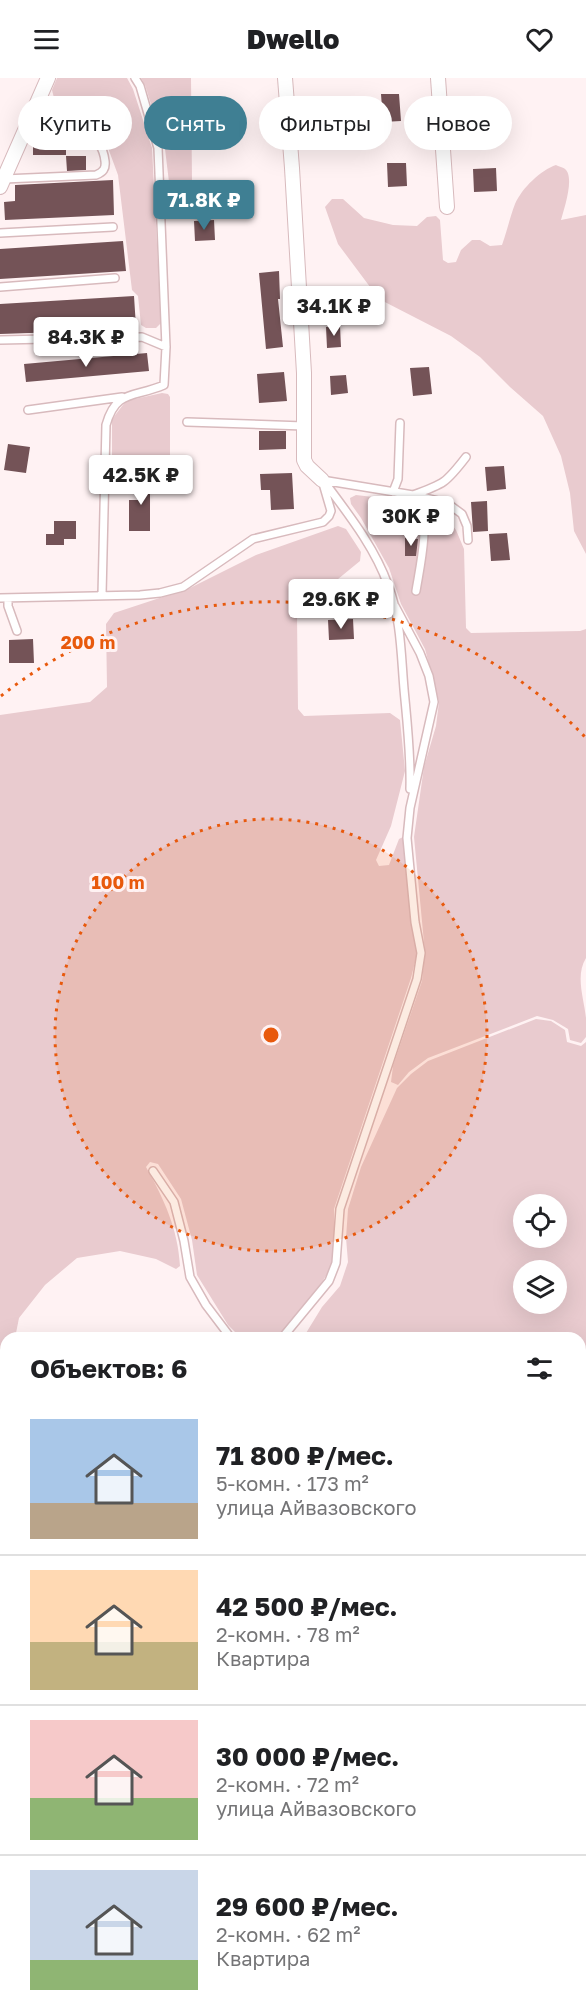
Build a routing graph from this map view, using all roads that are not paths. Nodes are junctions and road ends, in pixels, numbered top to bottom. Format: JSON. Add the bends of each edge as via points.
{"nodes":[{"id":1,"x":48,"y":78,"type":"edge"},
{"id":2,"x":135,"y":78,"type":"edge"},
{"id":3,"x":285,"y":78,"type":"edge"},
{"id":4,"x":438,"y":78,"type":"edge"},
{"id":5,"x":103,"y":150,"type":"edge"},
{"id":6,"x":2,"y":183,"type":"edge"},
{"id":7,"x":447,"y":207,"type":"dead end"},
{"id":8,"x":113,"y":227,"type":"dead end"},
{"id":9,"x":0,"y":233,"type":"edge"},
{"id":10,"x":115,"y":278,"type":"dead end"},
{"id":11,"x":0,"y":286,"type":"edge"},
{"id":12,"x":0,"y":340,"type":"edge"},
{"id":13,"x":166,"y":347,"type":"junction"},
{"id":14,"x":122,"y":397,"type":"junction"},
{"id":15,"x":28,"y":410,"type":"dead end"},
{"id":16,"x":187,"y":422,"type":"dead end"},
{"id":17,"x":400,"y":423,"type":"dead end"},
{"id":18,"x":305,"y":426,"type":"junction"},
{"id":19,"x":465,"y":457,"type":"dead end"},
{"id":20,"x":322,"y":480,"type":"junction"},
{"id":21,"x":393,"y":492,"type":"junction"},
{"id":22,"x":417,"y":496,"type":"junction"},
{"id":23,"x":468,"y":540,"type":"dead end"},
{"id":24,"x":416,"y":591,"type":"dead end"},
{"id":25,"x":102,"y":595,"type":"junction"},
{"id":26,"x":4,"y":598,"type":"edge"},
{"id":27,"x":395,"y":606,"type":"junction"},
{"id":28,"x":17,"y":631,"type":"dead end"},
{"id":29,"x":410,"y":808,"type":"junction"},
{"id":30,"x":153,"y":1171,"type":"dead end"},
{"id":31,"x":226,"y":1332,"type":"edge"},
{"id":32,"x":287,"y":1332,"type":"edge"}],
"edges":[{"from":1,"to":6,"type":"street"},
{"from":2,"to":13,"type":"lane","via":[[158,148]]},
{"from":3,"to":18,"type":"street"},
{"from":4,"to":7,"type":"street"},
{"from":5,"to":6,"type":"lane","via":[[106,167],[96,175]]},
{"from":8,"to":9,"type":"lane"},
{"from":10,"to":11,"type":"lane"},
{"from":12,"to":13,"type":"lane","via":[[142,336]]},
{"from":13,"to":14,"type":"lane","via":[[164,385]]},
{"from":14,"to":15,"type":"lane"},
{"from":14,"to":25,"type":"lane","via":[[110,411],[106,425]]},
{"from":16,"to":18,"type":"lane"},
{"from":17,"to":21,"type":"lane","via":[[398,478]]},
{"from":18,"to":20,"type":"street","via":[[304,460]]},
{"from":19,"to":22,"type":"lane","via":[[440,486]]},
{"from":20,"to":21,"type":"lane"},
{"from":20,"to":25,"type":"lane","via":[[331,511],[323,522],[253,539],[183,587],[140,595]]},
{"from":20,"to":27,"type":"lane","via":[[356,525],[388,583]]},
{"from":21,"to":22,"type":"lane"},
{"from":22,"to":23,"type":"lane","via":[[447,503],[462,514]]},
{"from":22,"to":24,"type":"lane","via":[[423,507],[424,531]]},
{"from":25,"to":26,"type":"lane"},
{"from":26,"to":28,"type":"lane"},
{"from":27,"to":29,"type":"lane","via":[[409,733]]},
{"from":27,"to":29,"type":"lane","via":[[420,653],[434,702]]},
{"from":29,"to":32,"type":"lane","via":[[407,838],[421,953],[417,979],[340,1209],[336,1263],[329,1281]]},
{"from":30,"to":31,"type":"lane","via":[[174,1202],[190,1277]]}]}
